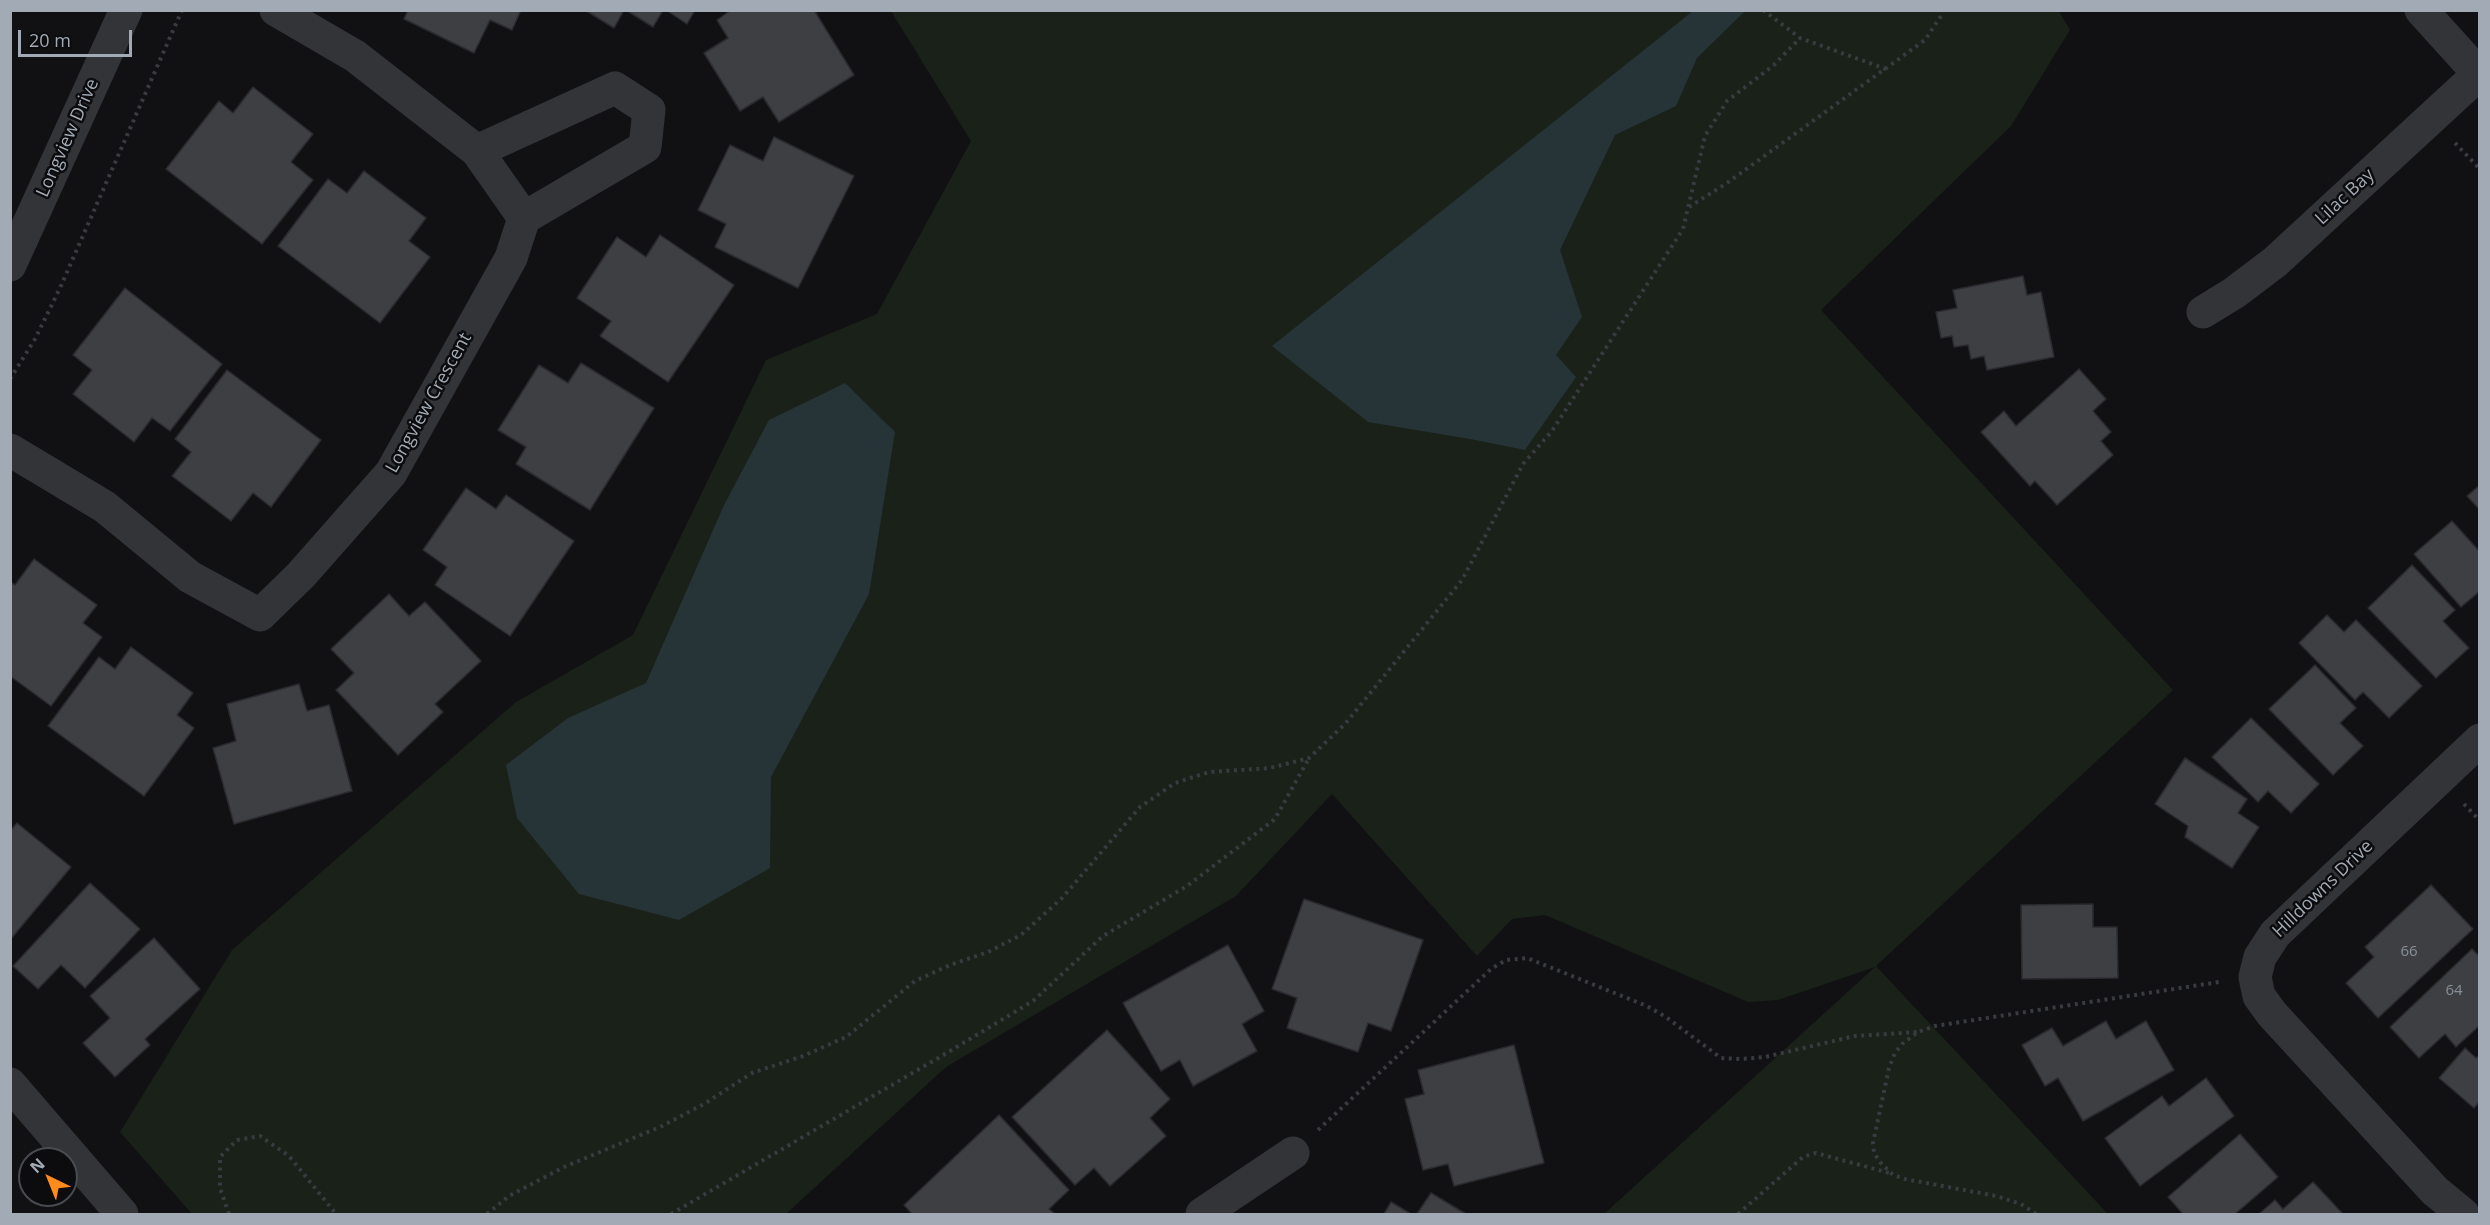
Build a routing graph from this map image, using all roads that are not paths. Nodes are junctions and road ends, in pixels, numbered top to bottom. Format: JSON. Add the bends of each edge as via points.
{"nodes":[{"id":1,"x":126,"y":10,"type":"edge"},
{"id":2,"x":276,"y":10,"type":"edge"},
{"id":3,"x":2421,"y":10,"type":"edge"},
{"id":4,"x":2479,"y":73,"type":"edge"},
{"id":5,"x":477,"y":151,"type":"junction"},
{"id":6,"x":524,"y":218,"type":"junction"},
{"id":7,"x":10,"y":265,"type":"edge"},
{"id":8,"x":2203,"y":312,"type":"dead end"},
{"id":9,"x":10,"y":450,"type":"edge"},
{"id":10,"x":2480,"y":740,"type":"edge"},
{"id":11,"x":10,"y":1084,"type":"edge"},
{"id":12,"x":1293,"y":1153,"type":"road end"},
{"id":13,"x":122,"y":1215,"type":"edge"},
{"id":14,"x":1202,"y":1215,"type":"edge"},
{"id":15,"x":2463,"y":1215,"type":"edge"}],
"edges":[{"from":1,"to":7,"type":"street","name":"Longview Drive"},
{"from":2,"to":5,"type":"street","via":[[355,56]]},
{"from":3,"to":4,"type":"street","name":"Lilac Bay"},
{"from":4,"to":8,"type":"street","name":"Lilac Bay","via":[[2275,262]]},
{"from":5,"to":6,"type":"street"},
{"from":5,"to":6,"type":"street","via":[[615,88],[649,110],[645,147]]},
{"from":6,"to":9,"type":"street","name":"Longview Crescent","via":[[511,258],[392,473],[260,615],[190,576],[105,507]]},
{"from":10,"to":15,"type":"street","name":"Hilldowns Drive","via":[[2275,934],[2260,957],[2255,977],[2259,996],[2272,1014],[2435,1191]]},
{"from":11,"to":13,"type":"street"},
{"from":12,"to":14,"type":"street"}]}
